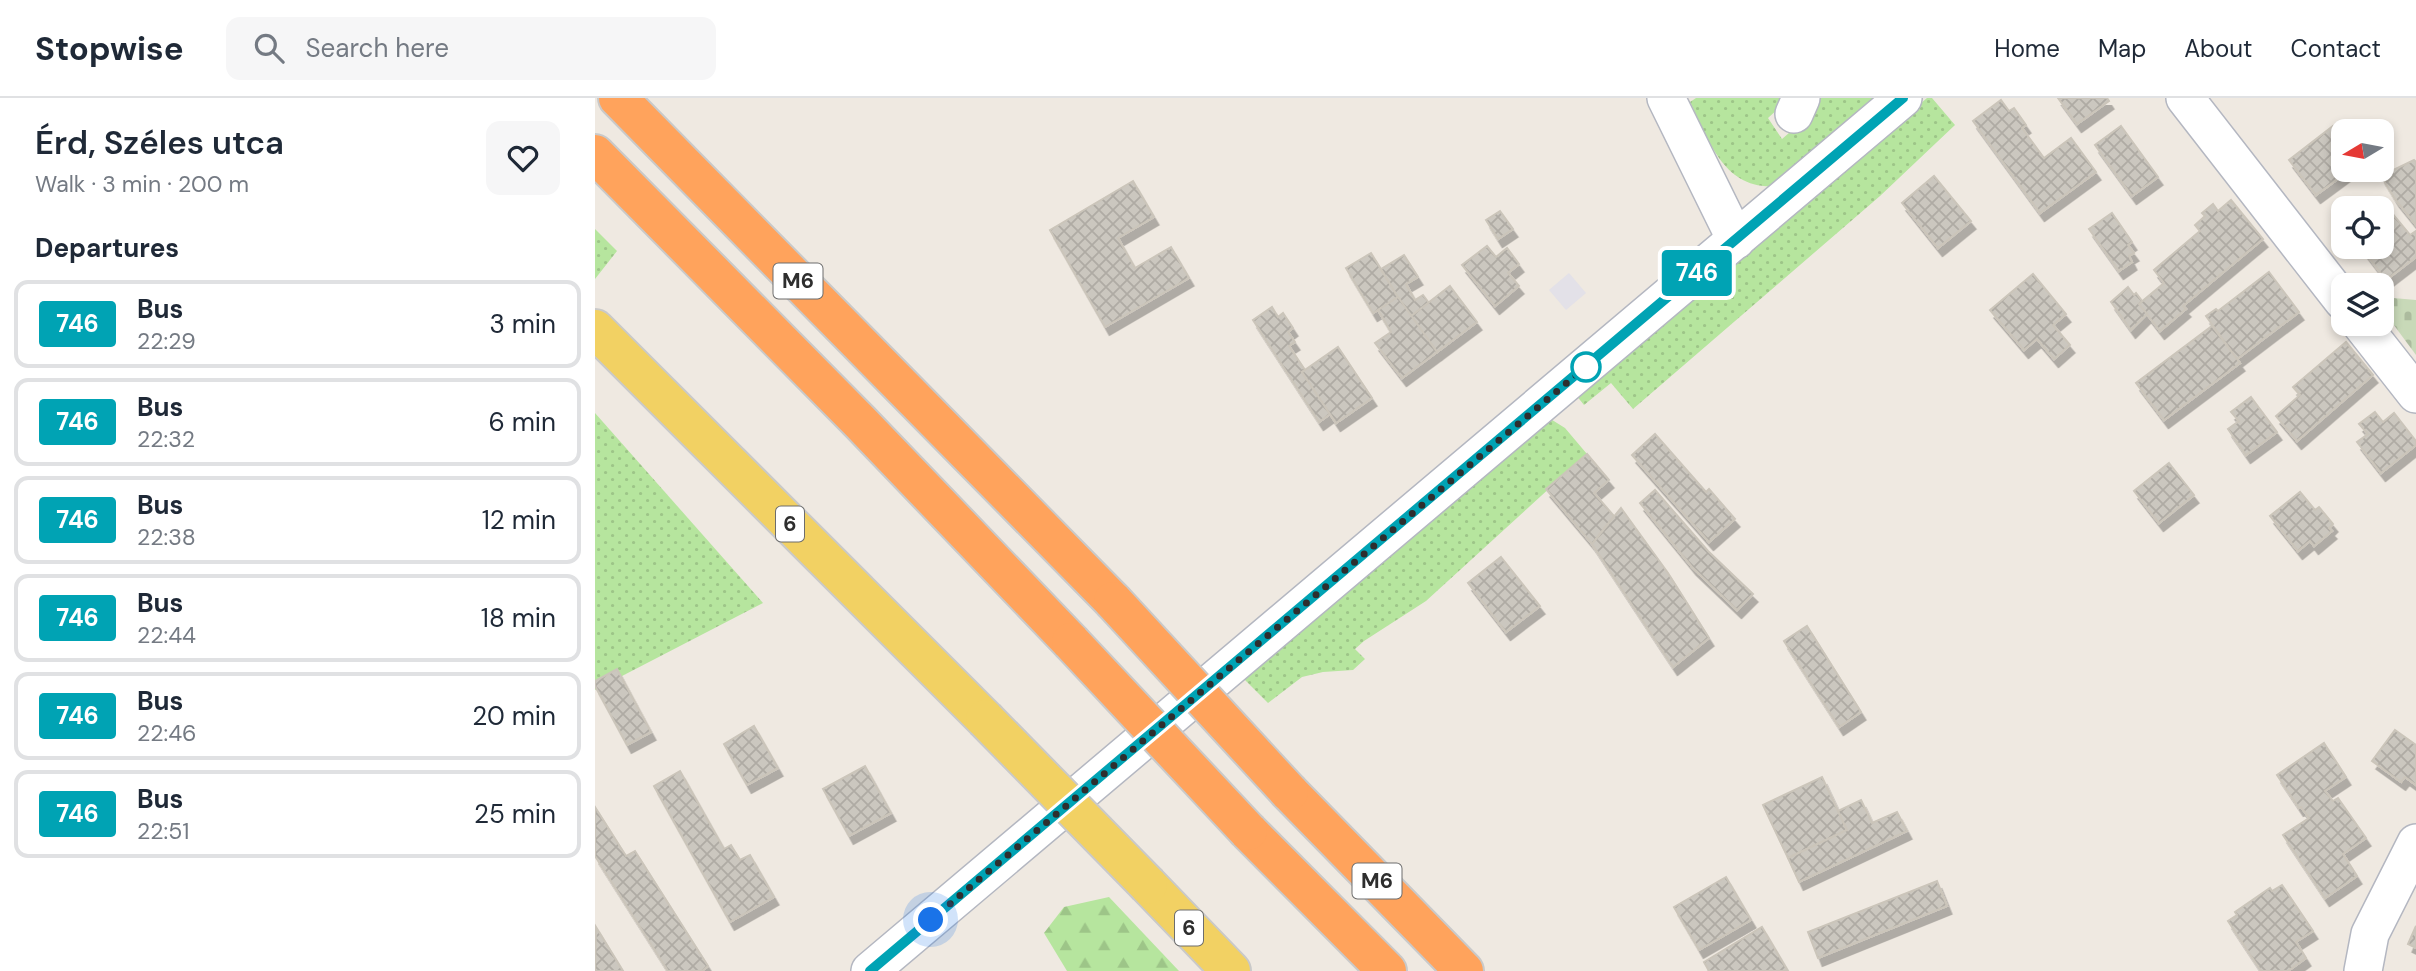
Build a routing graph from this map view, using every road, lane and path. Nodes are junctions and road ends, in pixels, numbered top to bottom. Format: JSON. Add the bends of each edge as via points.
{"nodes":[{"id":1,"x":618,"y":98,"type":"edge"},
{"id":2,"x":1666,"y":98,"type":"edge"},
{"id":3,"x":1903,"y":98,"type":"edge"},
{"id":4,"x":2185,"y":98,"type":"edge"},
{"id":5,"x":595,"y":154,"type":"edge"},
{"id":6,"x":1736,"y":240,"type":"junction"},
{"id":7,"x":2331,"y":286,"type":"edge"},
{"id":8,"x":595,"y":329,"type":"edge"},
{"id":9,"x":2370,"y":336,"type":"edge"},
{"id":10,"x":2416,"y":394,"type":"edge"},
{"id":11,"x":2416,"y":842,"type":"edge"},
{"id":12,"x":2371,"y":934,"type":"junction"},
{"id":13,"x":870,"y":971,"type":"edge"},
{"id":14,"x":1231,"y":971,"type":"edge"},
{"id":15,"x":1387,"y":971,"type":"edge"},
{"id":16,"x":1464,"y":971,"type":"edge"},
{"id":17,"x":2336,"y":971,"type":"edge"},
{"id":18,"x":2363,"y":971,"type":"edge"}],
"edges":[{"from":1,"to":16,"type":"highway","number":"M6","bridge":true,"via":[[1113,601],[1289,792]]},
{"from":2,"to":6,"type":"street"},
{"from":3,"to":6,"type":"street"},
{"from":4,"to":7,"type":"street"},
{"from":5,"to":15,"type":"highway","number":"M6","bridge":true,"via":[[860,422]]},
{"from":6,"to":13,"type":"street"},
{"from":8,"to":14,"type":"main road","number":"6","bridge":true},
{"from":9,"to":10,"type":"street"},
{"from":11,"to":12,"type":"street"},
{"from":12,"to":17,"type":"street"},
{"from":12,"to":18,"type":"street"}]}
